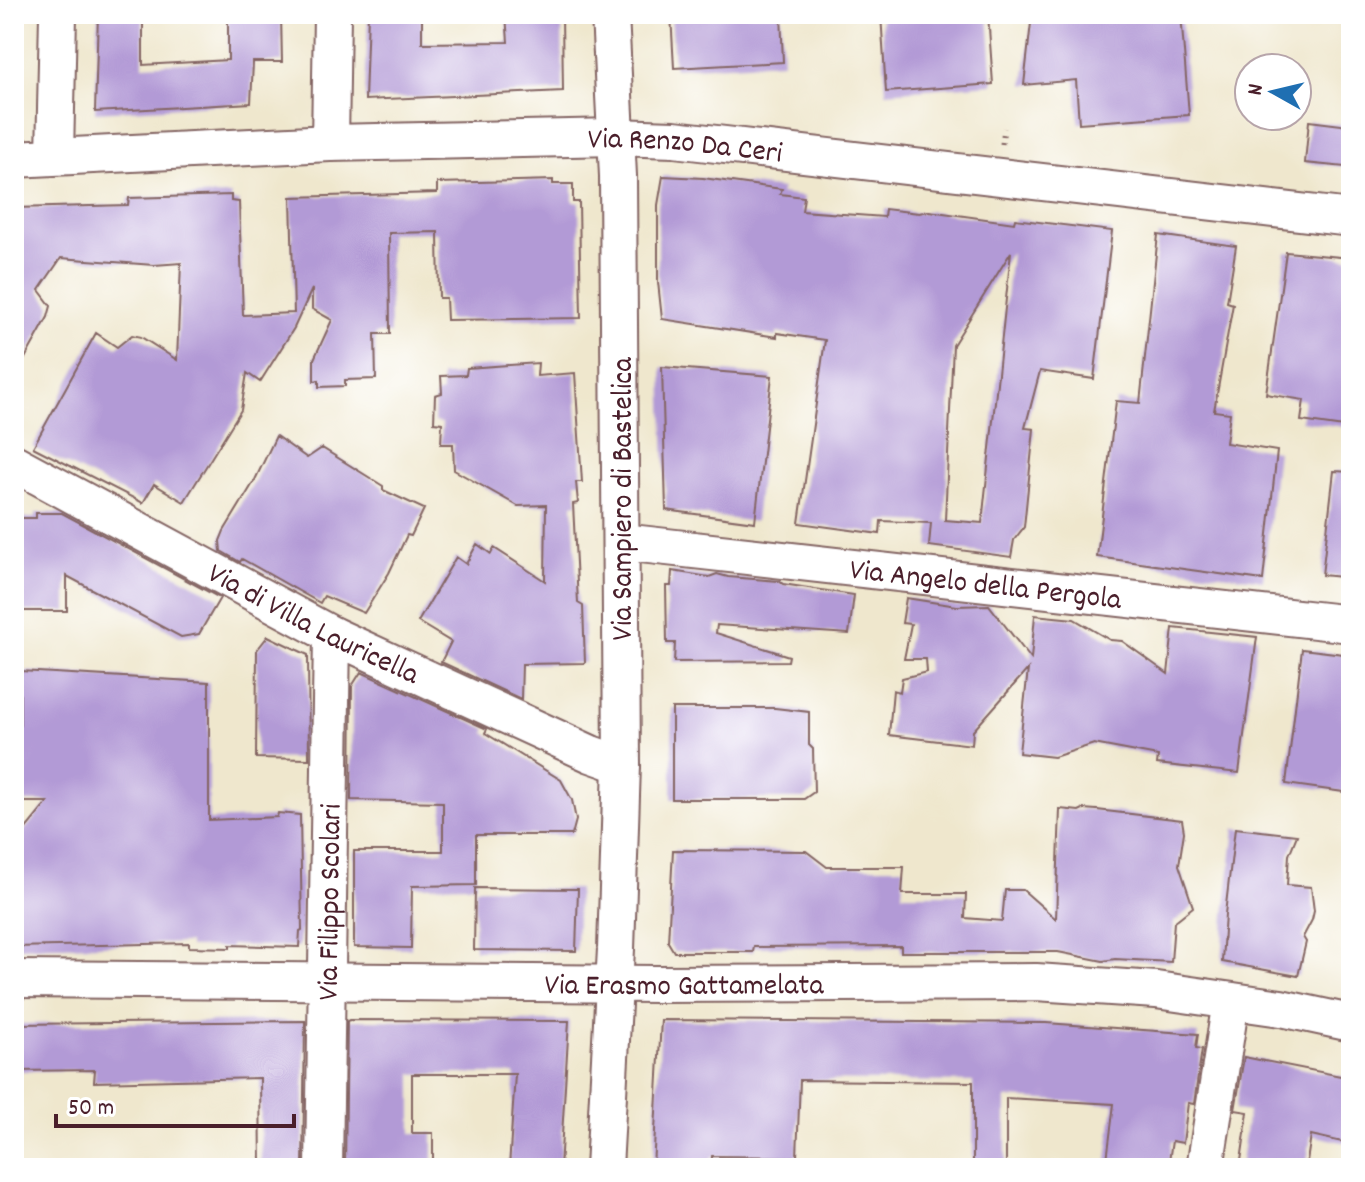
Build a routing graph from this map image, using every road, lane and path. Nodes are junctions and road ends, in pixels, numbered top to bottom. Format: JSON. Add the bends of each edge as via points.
{"nodes":[{"id":1,"x":58,"y":14,"type":"edge"},
{"id":2,"x":332,"y":14,"type":"edge"},
{"id":3,"x":610,"y":14,"type":"edge"},
{"id":4,"x":616,"y":137,"type":"junction"},
{"id":5,"x":330,"y":143,"type":"junction"},
{"id":6,"x":55,"y":156,"type":"junction"},
{"id":7,"x":14,"y":159,"type":"edge"},
{"id":8,"x":1351,"y":218,"type":"edge"},
{"id":9,"x":14,"y":463,"type":"edge"},
{"id":10,"x":622,"y":542,"type":"junction"},
{"id":11,"x":1351,"y":624,"type":"edge"},
{"id":12,"x":332,"y":635,"type":"junction"},
{"id":13,"x":622,"y":765,"type":"junction"},
{"id":14,"x":14,"y":979,"type":"edge"},
{"id":15,"x":326,"y":982,"type":"junction"},
{"id":16,"x":614,"y":983,"type":"junction"},
{"id":17,"x":1231,"y":1001,"type":"junction"},
{"id":18,"x":1351,"y":1023,"type":"edge"},
{"id":19,"x":324,"y":1168,"type":"edge"},
{"id":20,"x":604,"y":1168,"type":"edge"},
{"id":21,"x":1205,"y":1168,"type":"edge"}],
"edges":[{"from":1,"to":6,"type":"street"},
{"from":2,"to":5,"type":"street"},
{"from":3,"to":4,"type":"street","name":"Via Sampiero di Bastelica"},
{"from":4,"to":5,"type":"street","name":"Via Renzo Da Ceri"},
{"from":4,"to":8,"type":"street","name":"Via Renzo Da Ceri","via":[[674,139]]},
{"from":4,"to":10,"type":"street","name":"Via Sampiero di Bastelica"},
{"from":5,"to":6,"type":"street","name":"Via Renzo Da Ceri"},
{"from":6,"to":7,"type":"street","name":"Via Renzo Da Ceri"},
{"from":9,"to":12,"type":"street","name":"Via di Villa Lauricella"},
{"from":10,"to":11,"type":"street","name":"Via Angelo della Pergola"},
{"from":10,"to":13,"type":"street","name":"Via Sampiero di Bastelica"},
{"from":12,"to":13,"type":"street","name":"Via di Villa Lauricella"},
{"from":12,"to":15,"type":"street","name":"Via Filippo Scolari"},
{"from":13,"to":16,"type":"street","name":"Via Sampiero di Bastelica"},
{"from":14,"to":15,"type":"street","name":"Via Erasmo Gattamelata"},
{"from":15,"to":16,"type":"street","name":"Via Erasmo Gattamelata"},
{"from":15,"to":19,"type":"street","name":"Via Filippo Scolari"},
{"from":16,"to":17,"type":"street","name":"Via Erasmo Gattamelata","via":[[1036,982]]},
{"from":16,"to":20,"type":"street","name":"Via Sampiero di Bastelica"},
{"from":17,"to":18,"type":"street","name":"Via Erasmo Gattamelata"},
{"from":17,"to":21,"type":"street"}]}
